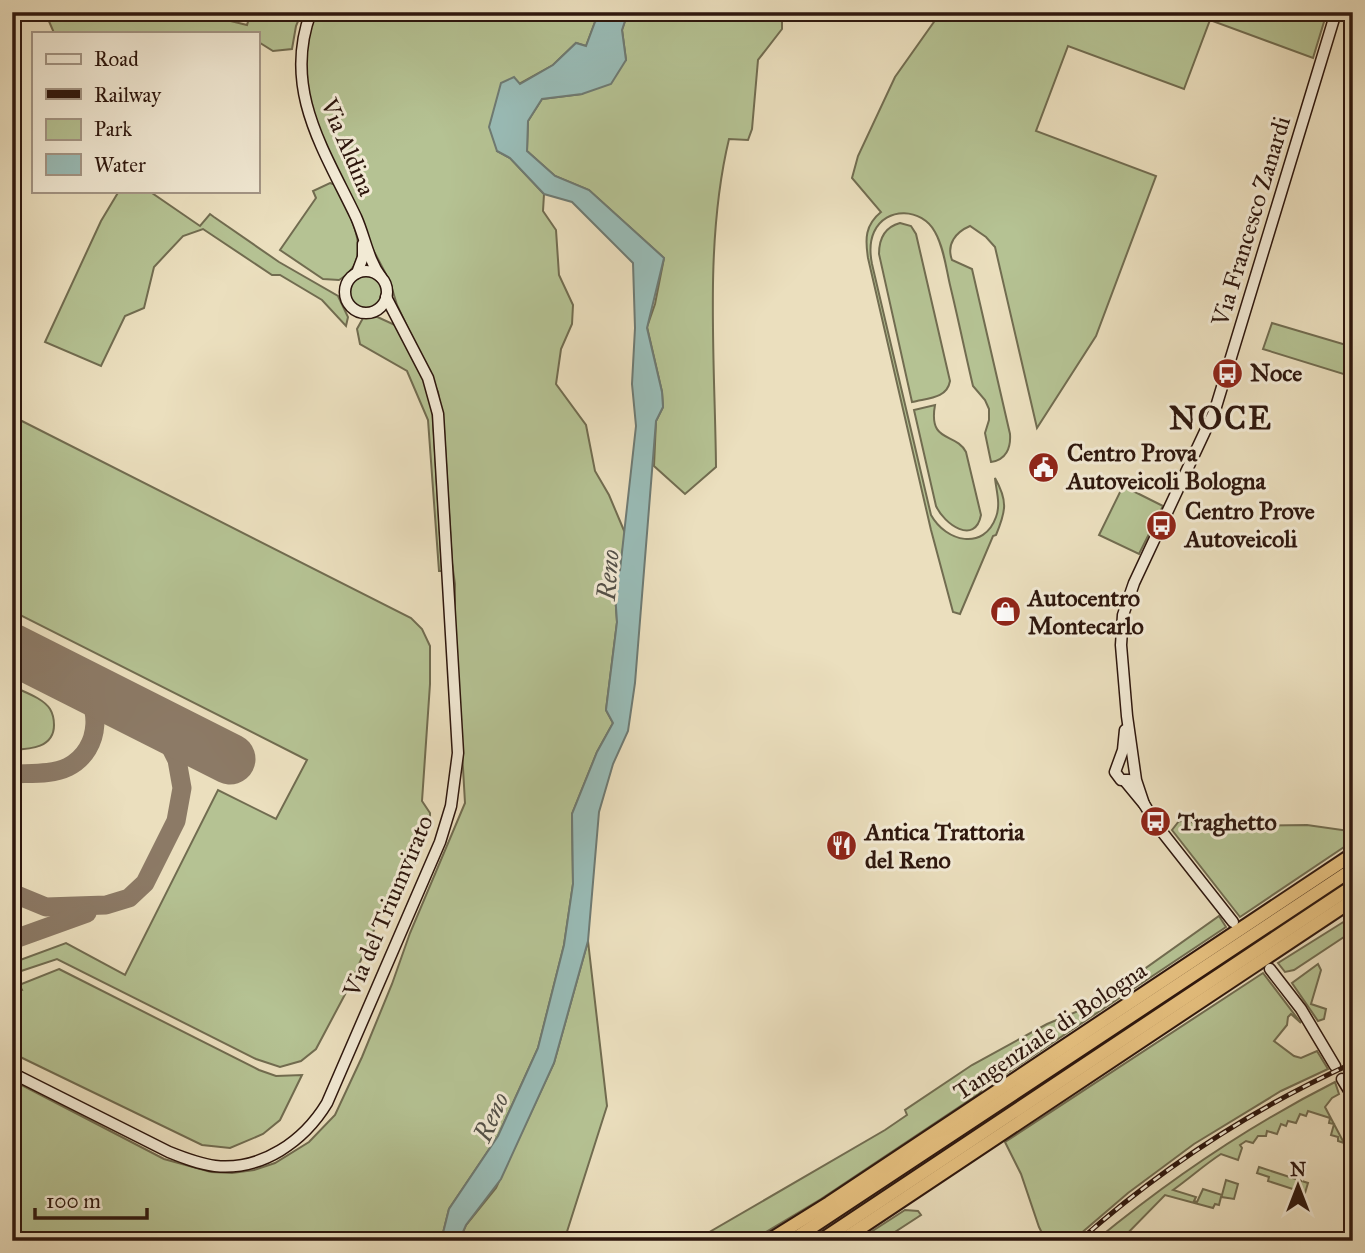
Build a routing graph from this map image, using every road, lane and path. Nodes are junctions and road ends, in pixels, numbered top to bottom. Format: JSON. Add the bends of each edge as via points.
{"nodes":[{"id":1,"x":311,"y":12,"type":"edge"},
{"id":2,"x":1336,"y":12,"type":"edge"},
{"id":3,"x":355,"y":217,"type":"junction"},
{"id":4,"x":357,"y":273,"type":"junction"},
{"id":5,"x":381,"y":277,"type":"junction"},
{"id":6,"x":386,"y":297,"type":"junction"},
{"id":7,"x":373,"y":312,"type":"junction"},
{"id":8,"x":402,"y":325,"type":"junction"},
{"id":9,"x":1127,"y":716,"type":"junction"},
{"id":10,"x":1118,"y":764,"type":"junction"},
{"id":11,"x":1135,"y":769,"type":"junction"},
{"id":12,"x":1125,"y":781,"type":"junction"},
{"id":13,"x":1144,"y":804,"type":"junction"},
{"id":14,"x":1353,"y":855,"type":"edge"},
{"id":15,"x":1353,"y":869,"type":"edge"},
{"id":16,"x":1353,"y":886,"type":"edge"},
{"id":17,"x":1353,"y":900,"type":"edge"},
{"id":18,"x":1233,"y":922,"type":"dead end"},
{"id":19,"x":1270,"y":969,"type":"dead end"},
{"id":20,"x":1335,"y":1066,"type":"dead end"},
{"id":21,"x":12,"y":1073,"type":"edge"},
{"id":22,"x":1342,"y":1079,"type":"dead end"},
{"id":23,"x":1353,"y":1097,"type":"edge"},
{"id":24,"x":768,"y":1241,"type":"edge"},
{"id":25,"x":791,"y":1241,"type":"edge"},
{"id":26,"x":820,"y":1241,"type":"edge"},
{"id":27,"x":841,"y":1241,"type":"edge"}],
"edges":[{"from":1,"to":3,"type":"street","name":"Via Aldina","via":[[301,49],[302,91]]},
{"from":2,"to":9,"type":"street","name":"Via Francesco Zanardi","via":[[1210,424],[1125,607],[1121,645]]},
{"from":3,"to":4,"type":"street","name":"Via Aldina","via":[[363,250]]},
{"from":3,"to":5,"type":"street","name":"Via Aldina"},
{"from":4,"to":5,"type":"street"},
{"from":4,"to":7,"type":"street","via":[[346,285],[347,301],[356,311]]},
{"from":5,"to":6,"type":"street"},
{"from":6,"to":7,"type":"street"},
{"from":6,"to":8,"type":"street","name":"Via del Triumvirato"},
{"from":7,"to":8,"type":"street"},
{"from":8,"to":21,"type":"street","name":"Via del Triumvirato","via":[[428,378],[438,414],[457,709],[456,781],[440,842],[327,1103],[311,1126],[281,1150],[243,1165],[219,1167],[169,1152]]},
{"from":9,"to":10,"type":"street","name":"Via Francesco Zanardi"},
{"from":9,"to":11,"type":"street","name":"Via Francesco Zanardi"},
{"from":10,"to":11,"type":"street","via":[[1127,761]]},
{"from":10,"to":12,"type":"street","via":[[1116,776]]},
{"from":11,"to":12,"type":"street"},
{"from":11,"to":13,"type":"street","name":"Via Francesco Zanardi"},
{"from":12,"to":13,"type":"street","name":"Via Francesco Zanardi"},
{"from":13,"to":18,"type":"street","name":"Via Francesco Zanardi"},
{"from":14,"to":24,"type":"highway","name":"Tangenziale di Bologna"},
{"from":15,"to":25,"type":"highway"},
{"from":16,"to":26,"type":"highway"},
{"from":17,"to":27,"type":"highway"},
{"from":19,"to":20,"type":"street"},
{"from":22,"to":23,"type":"street"}]}
